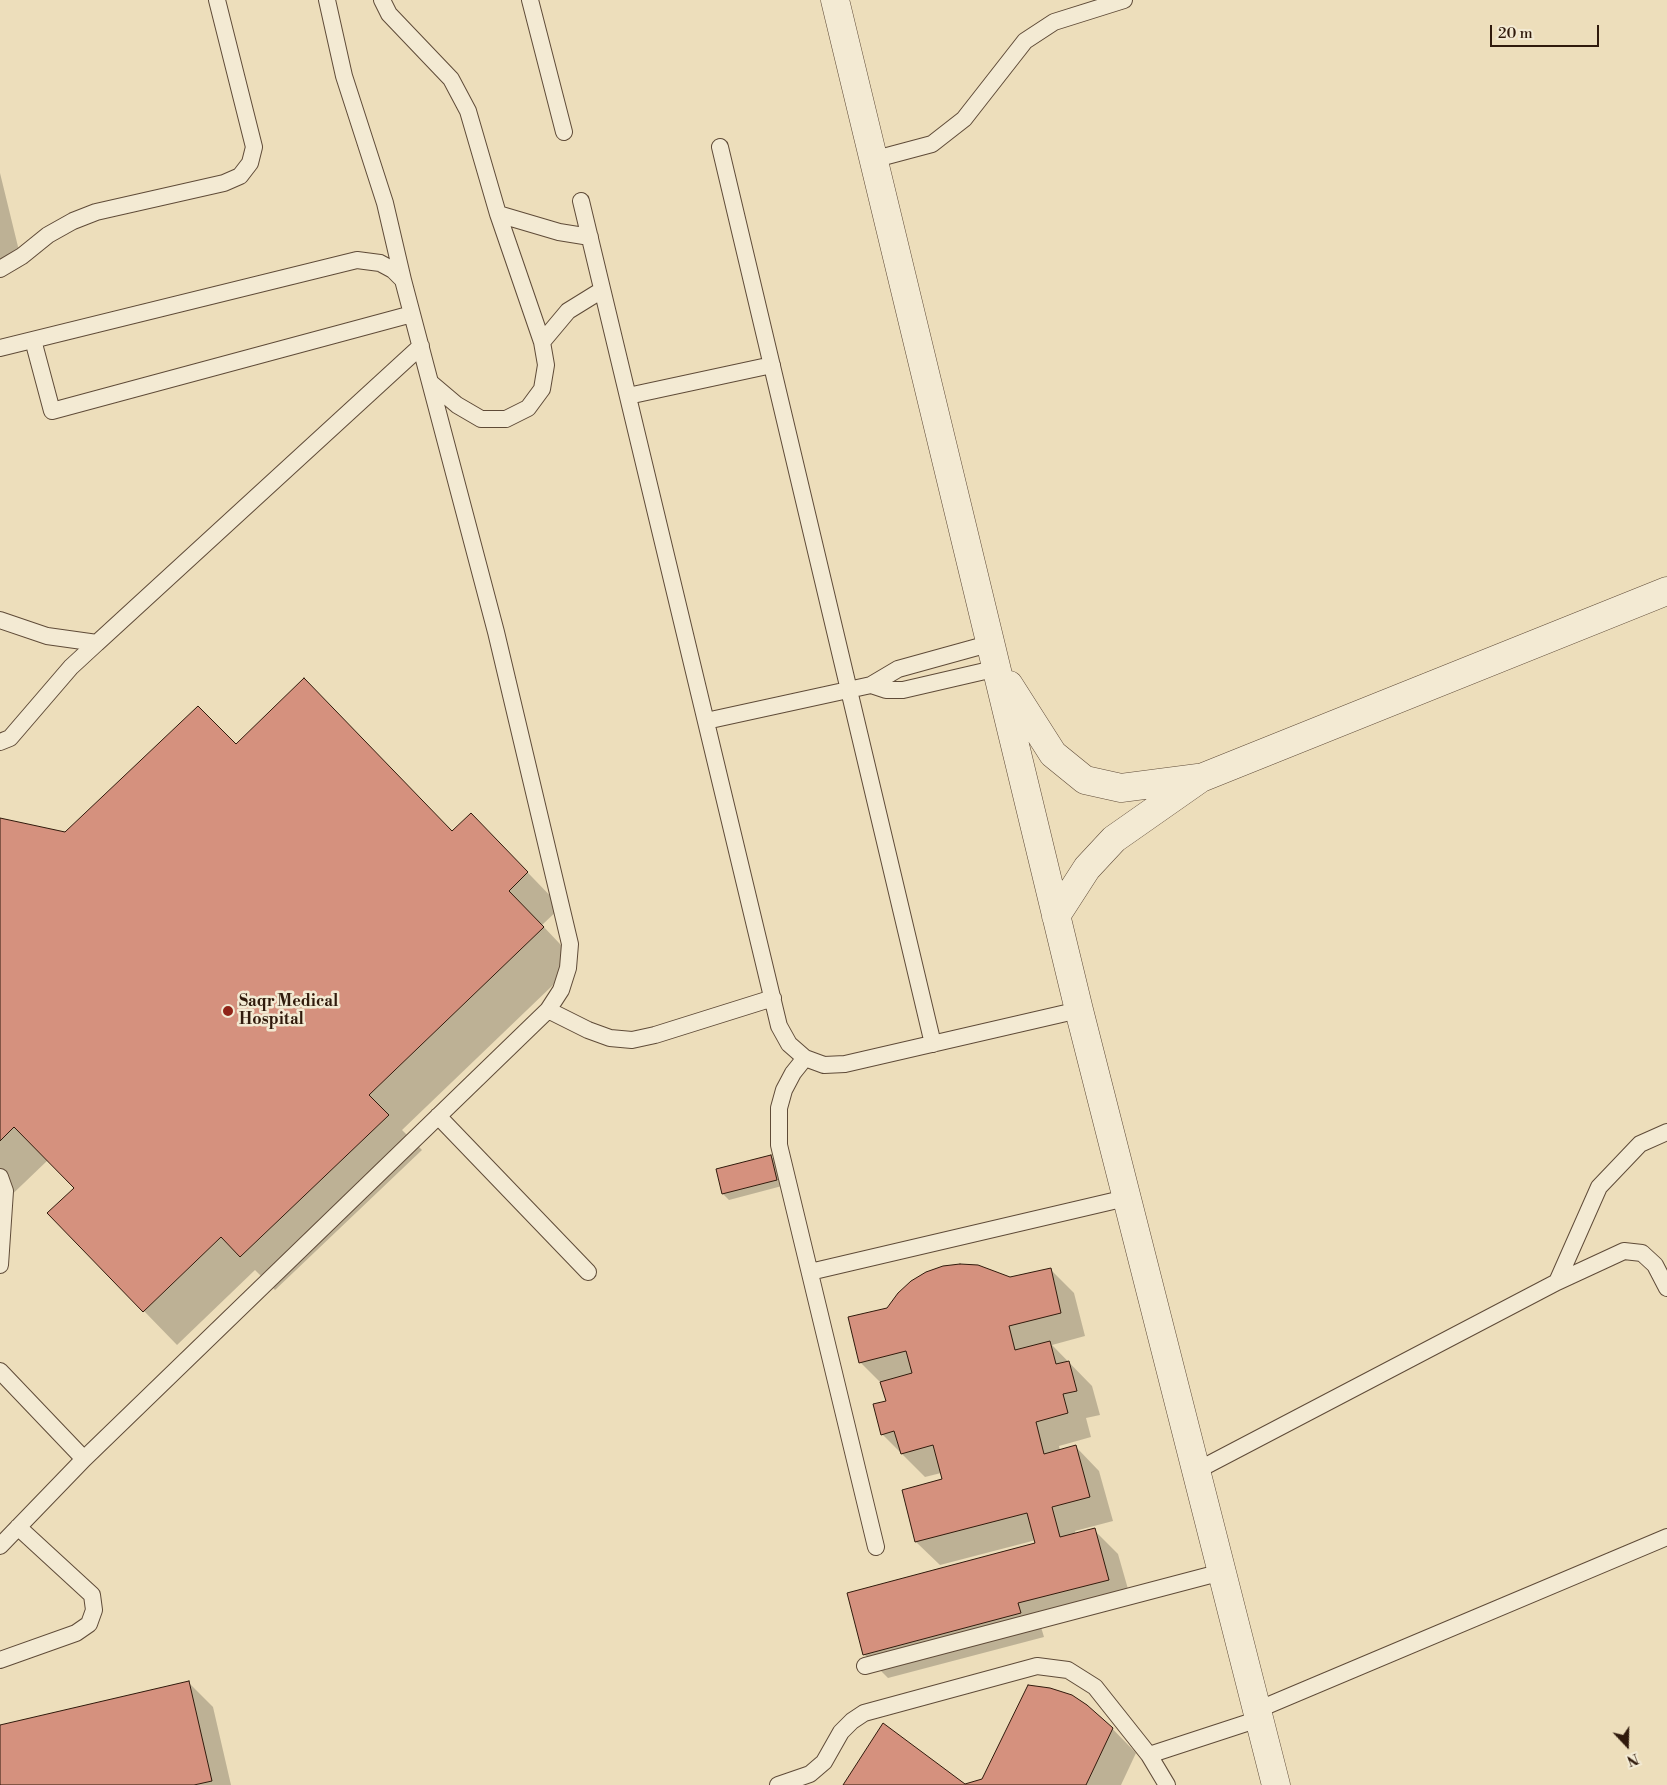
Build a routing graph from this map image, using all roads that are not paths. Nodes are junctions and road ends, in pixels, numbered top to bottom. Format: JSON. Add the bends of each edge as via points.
{"nodes":[{"id":1,"x":218,"y":0,"type":"edge"},
{"id":2,"x":327,"y":0,"type":"edge"},
{"id":3,"x":382,"y":0,"type":"edge"},
{"id":4,"x":530,"y":0,"type":"edge"},
{"id":5,"x":834,"y":0,"type":"edge"},
{"id":6,"x":1124,"y":0,"type":"edge"},
{"id":7,"x":564,"y":132,"type":"dead end"},
{"id":8,"x":720,"y":147,"type":"dead end"},
{"id":9,"x":872,"y":160,"type":"junction"},
{"id":10,"x":581,"y":201,"type":"dead end"},
{"id":11,"x":498,"y":214,"type":"junction"},
{"id":12,"x":590,"y":238,"type":"junction"},
{"id":13,"x":0,"y":269,"type":"edge"},
{"id":14,"x":404,"y":280,"type":"junction"},
{"id":15,"x":602,"y":290,"type":"junction"},
{"id":16,"x":412,"y":314,"type":"junction"},
{"id":17,"x":33,"y":340,"type":"junction"},
{"id":18,"x":542,"y":342,"type":"junction"},
{"id":19,"x":421,"y":346,"type":"junction"},
{"id":20,"x":0,"y":348,"type":"edge"},
{"id":21,"x":772,"y":365,"type":"junction"},
{"id":22,"x":432,"y":383,"type":"junction"},
{"id":23,"x":628,"y":396,"type":"junction"},
{"id":24,"x":1667,"y":590,"type":"edge"},
{"id":25,"x":0,"y":620,"type":"edge"},
{"id":26,"x":97,"y":643,"type":"junction"},
{"id":27,"x":995,"y":655,"type":"junction"},
{"id":28,"x":870,"y":685,"type":"junction"},
{"id":29,"x":849,"y":690,"type":"junction"},
{"id":30,"x":706,"y":721,"type":"junction"},
{"id":31,"x":0,"y":742,"type":"edge"},
{"id":32,"x":1202,"y":778,"type":"junction"},
{"id":33,"x":1056,"y":916,"type":"junction"},
{"id":34,"x":773,"y":998,"type":"junction"},
{"id":35,"x":548,"y":1010,"type":"junction"},
{"id":36,"x":1079,"y":1010,"type":"junction"},
{"id":37,"x":932,"y":1044,"type":"junction"},
{"id":38,"x":805,"y":1058,"type":"junction"},
{"id":39,"x":438,"y":1116,"type":"junction"},
{"id":40,"x":1667,"y":1132,"type":"edge"},
{"id":41,"x":0,"y":1177,"type":"edge"},
{"id":42,"x":1126,"y":1198,"type":"junction"},
{"id":43,"x":0,"y":1265,"type":"edge"},
{"id":44,"x":588,"y":1272,"type":"dead end"},
{"id":45,"x":810,"y":1272,"type":"junction"},
{"id":46,"x":1557,"y":1282,"type":"junction"},
{"id":47,"x":1667,"y":1288,"type":"edge"},
{"id":48,"x":0,"y":1370,"type":"edge"},
{"id":49,"x":84,"y":1460,"type":"junction"},
{"id":50,"x":1196,"y":1471,"type":"junction"},
{"id":51,"x":18,"y":1527,"type":"junction"},
{"id":52,"x":1667,"y":1537,"type":"edge"},
{"id":53,"x":0,"y":1546,"type":"edge"},
{"id":54,"x":876,"y":1547,"type":"dead end"},
{"id":55,"x":1222,"y":1572,"type":"junction"},
{"id":56,"x":0,"y":1660,"type":"edge"},
{"id":57,"x":865,"y":1666,"type":"dead end"},
{"id":58,"x":1258,"y":1714,"type":"junction"},
{"id":59,"x":1149,"y":1755,"type":"junction"},
{"id":60,"x":778,"y":1785,"type":"edge"},
{"id":61,"x":1167,"y":1785,"type":"edge"},
{"id":62,"x":1276,"y":1785,"type":"edge"}],
"edges":[{"from":1,"to":13,"type":"lane","via":[[254,147],[250,164],[240,176],[224,183],[96,212],[48,235]]},
{"from":2,"to":14,"type":"lane","via":[[344,76],[385,203]]},
{"from":3,"to":11,"type":"lane","via":[[388,14],[439,66],[460,95],[468,111]]},
{"from":4,"to":7,"type":"lane"},
{"from":5,"to":9,"type":"street"},
{"from":6,"to":9,"type":"lane","via":[[1054,22],[1025,41],[964,119],[932,144]]},
{"from":8,"to":21,"type":"lane"},
{"from":9,"to":27,"type":"street"},
{"from":10,"to":12,"type":"lane"},
{"from":11,"to":12,"type":"lane"},
{"from":11,"to":18,"type":"lane"},
{"from":12,"to":15,"type":"lane"},
{"from":14,"to":16,"type":"lane"},
{"from":14,"to":17,"type":"lane","via":[[380,263],[357,260]]},
{"from":15,"to":18,"type":"lane","via":[[568,312]]},
{"from":15,"to":23,"type":"lane"},
{"from":16,"to":17,"type":"lane","via":[[52,412]]},
{"from":16,"to":19,"type":"lane"},
{"from":17,"to":20,"type":"lane"},
{"from":18,"to":22,"type":"lane","via":[[546,365],[542,389],[528,408],[506,419],[481,419],[457,405]]},
{"from":19,"to":22,"type":"lane"},
{"from":19,"to":26,"type":"lane"},
{"from":21,"to":23,"type":"lane"},
{"from":21,"to":29,"type":"lane"},
{"from":22,"to":35,"type":"lane","via":[[496,632],[570,944],[568,968],[561,990]]},
{"from":23,"to":30,"type":"lane"},
{"from":24,"to":32,"type":"street"},
{"from":25,"to":26,"type":"lane","via":[[47,636]]},
{"from":26,"to":31,"type":"lane","via":[[71,667],[10,738]]},
{"from":27,"to":28,"type":"lane","via":[[898,669]]},
{"from":27,"to":28,"type":"lane","via":[[903,690],[886,690]]},
{"from":27,"to":32,"type":"street","via":[[1053,754],[1086,780],[1121,788]]},
{"from":27,"to":33,"type":"street"},
{"from":28,"to":29,"type":"lane"},
{"from":29,"to":30,"type":"lane"},
{"from":29,"to":37,"type":"lane"},
{"from":30,"to":34,"type":"lane"},
{"from":32,"to":33,"type":"street","via":[[1114,839],[1086,868]]},
{"from":33,"to":36,"type":"street"},
{"from":34,"to":35,"type":"lane","via":[[632,1040],[610,1038]]},
{"from":34,"to":38,"type":"lane","via":[[779,1026],[789,1044]]},
{"from":35,"to":39,"type":"lane"},
{"from":36,"to":37,"type":"lane"},
{"from":36,"to":42,"type":"street"},
{"from":37,"to":38,"type":"lane","via":[[844,1064],[824,1064]]},
{"from":38,"to":45,"type":"lane","via":[[784,1090],[778,1127],[779,1145]]},
{"from":39,"to":44,"type":"lane"},
{"from":39,"to":49,"type":"lane"},
{"from":40,"to":46,"type":"lane","via":[[1640,1144],[1600,1187]]},
{"from":41,"to":43,"type":"lane","via":[[5,1191]]},
{"from":42,"to":45,"type":"lane"},
{"from":42,"to":50,"type":"street"},
{"from":45,"to":54,"type":"lane"},
{"from":46,"to":47,"type":"lane","via":[[1624,1251],[1642,1253],[1655,1265]]},
{"from":46,"to":50,"type":"lane"},
{"from":48,"to":49,"type":"lane"},
{"from":49,"to":51,"type":"lane"},
{"from":50,"to":55,"type":"street"},
{"from":51,"to":53,"type":"lane"},
{"from":51,"to":56,"type":"lane","via":[[92,1595],[94,1610],[89,1624],[76,1633]]},
{"from":52,"to":58,"type":"lane"},
{"from":55,"to":57,"type":"lane"},
{"from":55,"to":58,"type":"street"},
{"from":58,"to":59,"type":"lane"},
{"from":58,"to":62,"type":"street"},
{"from":59,"to":60,"type":"lane","via":[[1095,1687],[1068,1670],[1037,1666],[864,1713],[841,1732],[824,1762],[810,1774]]},
{"from":59,"to":61,"type":"lane"}]}
